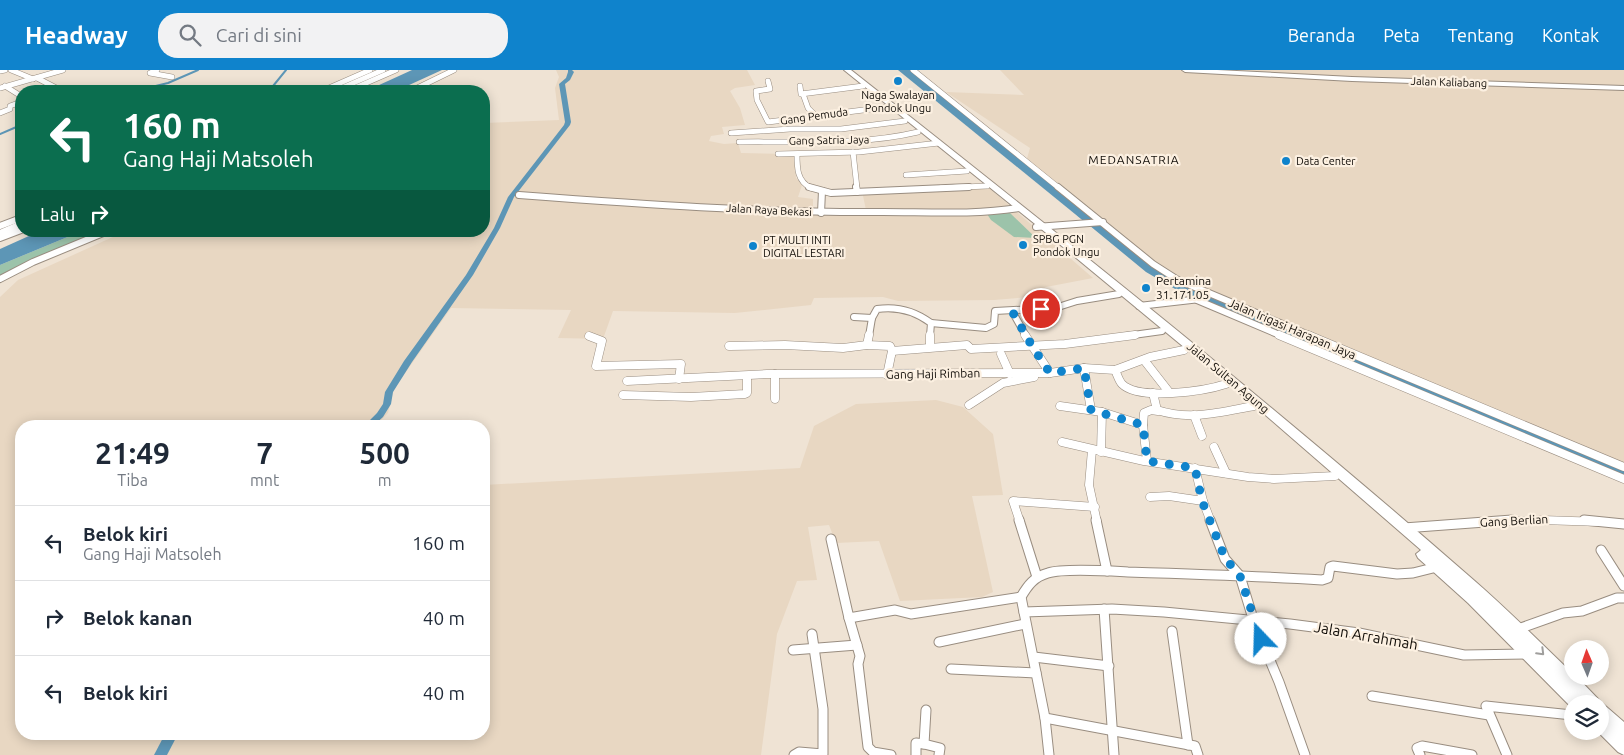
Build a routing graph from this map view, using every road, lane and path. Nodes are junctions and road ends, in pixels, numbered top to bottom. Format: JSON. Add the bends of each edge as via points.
{"nodes":[{"id":1,"x":5,"y":70,"type":"edge"},
{"id":2,"x":11,"y":70,"type":"edge"},
{"id":3,"x":63,"y":70,"type":"edge"},
{"id":4,"x":157,"y":70,"type":"edge"},
{"id":5,"x":370,"y":70,"type":"edge"},
{"id":6,"x":383,"y":70,"type":"edge"},
{"id":7,"x":396,"y":70,"type":"edge"},
{"id":8,"x":454,"y":70,"type":"edge"},
{"id":9,"x":842,"y":70,"type":"edge"},
{"id":10,"x":847,"y":70,"type":"edge"},
{"id":11,"x":913,"y":70,"type":"edge"},
{"id":12,"x":1185,"y":70,"type":"edge"},
{"id":13,"x":0,"y":71,"type":"edge"},
{"id":14,"x":54,"y":71,"type":"edge"},
{"id":15,"x":172,"y":77,"type":"dead end"},
{"id":16,"x":35,"y":78,"type":"junction"},
{"id":17,"x":768,"y":81,"type":"dead end"},
{"id":18,"x":50,"y":85,"type":"edge"},
{"id":19,"x":336,"y":85,"type":"edge"},
{"id":20,"x":349,"y":85,"type":"edge"},
{"id":21,"x":362,"y":85,"type":"edge"},
{"id":22,"x":423,"y":85,"type":"edge"},
{"id":23,"x":800,"y":86,"type":"dead end"},
{"id":24,"x":863,"y":86,"type":"junction"},
{"id":25,"x":3,"y":87,"type":"edge"},
{"id":26,"x":1624,"y":88,"type":"edge"},
{"id":27,"x":15,"y":93,"type":"edge"},
{"id":28,"x":803,"y":94,"type":"junction"},
{"id":29,"x":883,"y":101,"type":"junction"},
{"id":30,"x":15,"y":104,"type":"edge"},
{"id":31,"x":0,"y":113,"type":"edge"},
{"id":32,"x":815,"y":115,"type":"junction"},
{"id":33,"x":905,"y":121,"type":"junction"},
{"id":34,"x":918,"y":132,"type":"junction"},
{"id":35,"x":732,"y":133,"type":"dead end"},
{"id":36,"x":890,"y":138,"type":"junction"},
{"id":37,"x":739,"y":142,"type":"dead end"},
{"id":38,"x":937,"y":144,"type":"junction"},
{"id":39,"x":895,"y":145,"type":"dead end"},
{"id":40,"x":853,"y":152,"type":"junction"},
{"id":41,"x":778,"y":154,"type":"dead end"},
{"id":42,"x":797,"y":154,"type":"junction"},
{"id":43,"x":967,"y":171,"type":"junction"},
{"id":44,"x":906,"y":175,"type":"dead end"},
{"id":45,"x":987,"y":186,"type":"junction"},
{"id":46,"x":822,"y":191,"type":"junction"},
{"id":47,"x":857,"y":192,"type":"junction"},
{"id":48,"x":520,"y":195,"type":"dead end"},
{"id":49,"x":1016,"y":208,"type":"junction"},
{"id":50,"x":821,"y":213,"type":"junction"},
{"id":51,"x":15,"y":220,"type":"edge"},
{"id":52,"x":1103,"y":222,"type":"junction"},
{"id":53,"x":0,"y":226,"type":"edge"},
{"id":54,"x":15,"y":227,"type":"edge"},
{"id":55,"x":1040,"y":227,"type":"junction"},
{"id":56,"x":15,"y":232,"type":"edge"},
{"id":57,"x":0,"y":233,"type":"edge"},
{"id":58,"x":93,"y":237,"type":"edge"},
{"id":59,"x":0,"y":238,"type":"edge"},
{"id":60,"x":0,"y":279,"type":"edge"},
{"id":61,"x":1121,"y":294,"type":"junction"},
{"id":62,"x":1214,"y":298,"type":"junction"},
{"id":63,"x":1200,"y":299,"type":"junction"},
{"id":64,"x":1140,"y":306,"type":"junction"},
{"id":65,"x":1012,"y":311,"type":"junction"},
{"id":66,"x":854,"y":317,"type":"dead end"},
{"id":67,"x":872,"y":318,"type":"junction"},
{"id":68,"x":930,"y":323,"type":"junction"},
{"id":69,"x":1162,"y":331,"type":"junction"},
{"id":70,"x":589,"y":336,"type":"dead end"},
{"id":71,"x":867,"y":345,"type":"junction"},
{"id":72,"x":729,"y":346,"type":"dead end"},
{"id":73,"x":930,"y":346,"type":"junction"},
{"id":74,"x":1032,"y":346,"type":"junction"},
{"id":75,"x":1321,"y":347,"type":"junction"},
{"id":76,"x":892,"y":351,"type":"junction"},
{"id":77,"x":1191,"y":353,"type":"junction"},
{"id":78,"x":1001,"y":354,"type":"dead end"},
{"id":79,"x":1144,"y":360,"type":"junction"},
{"id":80,"x":1084,"y":368,"type":"junction"},
{"id":81,"x":1115,"y":370,"type":"junction"},
{"id":82,"x":1050,"y":373,"type":"junction"},
{"id":83,"x":774,"y":374,"type":"junction"},
{"id":84,"x":1010,"y":374,"type":"junction"},
{"id":85,"x":887,"y":375,"type":"junction"},
{"id":86,"x":747,"y":376,"type":"junction"},
{"id":87,"x":679,"y":379,"type":"junction"},
{"id":88,"x":627,"y":381,"type":"dead end"},
{"id":89,"x":1226,"y":384,"type":"junction"},
{"id":90,"x":1169,"y":392,"type":"junction"},
{"id":91,"x":1153,"y":393,"type":"junction"},
{"id":92,"x":623,"y":395,"type":"dead end"},
{"id":93,"x":775,"y":398,"type":"dead end"},
{"id":94,"x":968,"y":405,"type":"dead end"},
{"id":95,"x":1060,"y":406,"type":"dead end"},
{"id":96,"x":1254,"y":406,"type":"junction"},
{"id":97,"x":1091,"y":410,"type":"junction"},
{"id":98,"x":1158,"y":411,"type":"junction"},
{"id":99,"x":1102,"y":412,"type":"junction"},
{"id":100,"x":1194,"y":416,"type":"junction"},
{"id":101,"x":1495,"y":419,"type":"junction"},
{"id":102,"x":1143,"y":425,"type":"junction"},
{"id":103,"x":1202,"y":436,"type":"dead end"},
{"id":104,"x":1062,"y":442,"type":"dead end"},
{"id":105,"x":1214,"y":447,"type":"dead end"},
{"id":106,"x":1097,"y":451,"type":"junction"},
{"id":107,"x":1147,"y":461,"type":"junction"},
{"id":108,"x":1597,"y":462,"type":"junction"},
{"id":109,"x":1624,"y":467,"type":"edge"},
{"id":110,"x":1195,"y":468,"type":"junction"},
{"id":111,"x":1226,"y":473,"type":"junction"},
{"id":112,"x":1335,"y":476,"type":"junction"},
{"id":113,"x":1624,"y":479,"type":"edge"},
{"id":114,"x":1150,"y":497,"type":"dead end"},
{"id":115,"x":1202,"y":501,"type":"junction"},
{"id":116,"x":1095,"y":507,"type":"junction"},
{"id":117,"x":1624,"y":524,"type":"edge"},
{"id":118,"x":1404,"y":528,"type":"junction"},
{"id":119,"x":831,"y":539,"type":"dead end"},
{"id":120,"x":1601,"y":550,"type":"dead end"},
{"id":121,"x":1437,"y":567,"type":"junction"},
{"id":122,"x":1107,"y":572,"type":"junction"},
{"id":123,"x":1239,"y":575,"type":"junction"},
{"id":124,"x":1037,"y":577,"type":"junction"},
{"id":125,"x":1624,"y":586,"type":"edge"},
{"id":126,"x":1021,"y":597,"type":"junction"},
{"id":127,"x":1624,"y":598,"type":"edge"},
{"id":128,"x":1104,"y":609,"type":"junction"},
{"id":129,"x":1024,"y":612,"type":"junction"},
{"id":130,"x":849,"y":618,"type":"junction"},
{"id":131,"x":1254,"y":622,"type":"junction"},
{"id":132,"x":1025,"y":624,"type":"junction"},
{"id":133,"x":1518,"y":629,"type":"junction"},
{"id":134,"x":1172,"y":631,"type":"dead end"},
{"id":135,"x":812,"y":634,"type":"dead end"},
{"id":136,"x":939,"y":642,"type":"dead end"},
{"id":137,"x":857,"y":645,"type":"junction"},
{"id":138,"x":813,"y":648,"type":"junction"},
{"id":139,"x":793,"y":650,"type":"dead end"},
{"id":140,"x":1528,"y":654,"type":"junction"},
{"id":141,"x":1034,"y":657,"type":"junction"},
{"id":142,"x":1109,"y":666,"type":"junction"},
{"id":143,"x":951,"y":669,"type":"dead end"},
{"id":144,"x":1036,"y":673,"type":"junction"},
{"id":145,"x":1570,"y":695,"type":"edge"},
{"id":146,"x":1585,"y":695,"type":"edge"},
{"id":147,"x":1372,"y":696,"type":"dead end"},
{"id":148,"x":926,"y":710,"type":"dead end"},
{"id":149,"x":1564,"y":714,"type":"edge"},
{"id":150,"x":1489,"y":715,"type":"junction"},
{"id":151,"x":1045,"y":718,"type":"junction"},
{"id":152,"x":1609,"y":718,"type":"edge"},
{"id":153,"x":1113,"y":731,"type":"junction"},
{"id":154,"x":1624,"y":732,"type":"edge"},
{"id":155,"x":1609,"y":733,"type":"edge"},
{"id":156,"x":924,"y":744,"type":"junction"},
{"id":157,"x":1188,"y":745,"type":"junction"},
{"id":158,"x":1624,"y":747,"type":"edge"},
{"id":159,"x":794,"y":755,"type":"edge"},
{"id":160,"x":892,"y":755,"type":"edge"},
{"id":161,"x":916,"y":755,"type":"edge"},
{"id":162,"x":939,"y":755,"type":"edge"},
{"id":163,"x":1049,"y":755,"type":"edge"},
{"id":164,"x":1114,"y":755,"type":"edge"},
{"id":165,"x":1198,"y":755,"type":"edge"},
{"id":166,"x":1305,"y":755,"type":"edge"},
{"id":167,"x":1420,"y":755,"type":"edge"},
{"id":168,"x":1472,"y":755,"type":"edge"},
{"id":169,"x":1508,"y":755,"type":"edge"}],
"edges":[{"from":1,"to":13,"type":"street"},
{"from":2,"to":16,"type":"street"},
{"from":3,"to":14,"type":"street"},
{"from":4,"to":15,"type":"street","via":[[150,73]]},
{"from":5,"to":19,"type":"street"},
{"from":6,"to":20,"type":"street"},
{"from":7,"to":21,"type":"street"},
{"from":8,"to":22,"type":"street"},
{"from":9,"to":24,"type":"highway","name":"Jalan Sultan Agung"},
{"from":10,"to":29,"type":"highway","name":"Jalan Sultan Agung"},
{"from":11,"to":52,"type":"street","name":"Jalan Irigasi Harapan Jaya"},
{"from":12,"to":26,"type":"main road","name":"Jalan Kaliabang"},
{"from":14,"to":16,"type":"street"},
{"from":16,"to":18,"type":"street"},
{"from":16,"to":25,"type":"street"},
{"from":17,"to":32,"type":"street","name":"Gang Pemuda","via":[[770,89],[756,91],[767,121]]},
{"from":23,"to":28,"type":"street"},
{"from":24,"to":28,"type":"street"},
{"from":24,"to":29,"type":"highway","name":"Jalan Sultan Agung"},
{"from":25,"to":27,"type":"street"},
{"from":28,"to":32,"type":"street","via":[[808,108]]},
{"from":29,"to":32,"type":"street","name":"Gang Pemuda"},
{"from":29,"to":33,"type":"highway","name":"Jalan Sultan Agung"},
{"from":29,"to":38,"type":"highway","name":"Jalan Sultan Agung"},
{"from":30,"to":31,"type":"street"},
{"from":33,"to":34,"type":"highway","name":"Jalan Sultan Agung"},
{"from":33,"to":35,"type":"street","via":[[841,129]]},
{"from":34,"to":36,"type":"street","name":"Gang Satria Jaya"},
{"from":34,"to":38,"type":"highway","name":"Jalan Sultan Agung"},
{"from":36,"to":37,"type":"street","name":"Gang Satria Jaya","via":[[838,142]]},
{"from":36,"to":39,"type":"street"},
{"from":38,"to":40,"type":"street"},
{"from":38,"to":43,"type":"highway","name":"Jalan Sultan Agung"},
{"from":38,"to":49,"type":"highway","name":"Jalan Sultan Agung"},
{"from":40,"to":42,"type":"street"},
{"from":40,"to":47,"type":"street"},
{"from":41,"to":42,"type":"street"},
{"from":42,"to":46,"type":"street","via":[[799,181]]},
{"from":43,"to":44,"type":"street"},
{"from":43,"to":45,"type":"highway","name":"Jalan Sultan Agung"},
{"from":45,"to":47,"type":"street"},
{"from":45,"to":49,"type":"highway","name":"Jalan Sultan Agung"},
{"from":46,"to":47,"type":"street"},
{"from":46,"to":50,"type":"street"},
{"from":48,"to":50,"type":"street","name":"Jalan Raya Bekasi"},
{"from":49,"to":50,"type":"street","name":"Jalan Raya Bekasi","via":[[968,212]]},
{"from":49,"to":55,"type":"highway","name":"Jalan Sultan Agung"},
{"from":51,"to":53,"type":"street"},
{"from":52,"to":55,"type":"street"},
{"from":52,"to":62,"type":"street","name":"Jalan Irigasi Harapan Jaya","via":[[1165,272]]},
{"from":54,"to":57,"type":"street"},
{"from":55,"to":61,"type":"highway","name":"Jalan Sultan Agung"},
{"from":56,"to":59,"type":"street"},
{"from":58,"to":60,"type":"street"},
{"from":61,"to":64,"type":"highway","name":"Jalan Sultan Agung"},
{"from":61,"to":65,"type":"street","via":[[1055,308]]},
{"from":61,"to":69,"type":"highway","name":"Jalan Sultan Agung"},
{"from":62,"to":63,"type":"street"},
{"from":62,"to":75,"type":"street","name":"Jalan Irigasi Harapan Jaya"},
{"from":63,"to":64,"type":"street"},
{"from":63,"to":75,"type":"street"},
{"from":64,"to":77,"type":"highway","name":"Jalan Sultan Agung"},
{"from":65,"to":68,"type":"street","via":[[995,312],[994,324],[986,328]]},
{"from":65,"to":74,"type":"street"},
{"from":66,"to":67,"type":"street"},
{"from":67,"to":68,"type":"street","via":[[877,309],[882,308],[914,313]]},
{"from":67,"to":71,"type":"street"},
{"from":68,"to":73,"type":"street"},
{"from":69,"to":74,"type":"street"},
{"from":69,"to":77,"type":"highway","name":"Jalan Sultan Agung"},
{"from":70,"to":87,"type":"street","via":[[602,341],[596,366],[681,364]]},
{"from":71,"to":72,"type":"street","via":[[850,348]]},
{"from":71,"to":76,"type":"street","via":[[890,346]]},
{"from":73,"to":74,"type":"street","via":[[966,344],[971,349]]},
{"from":73,"to":76,"type":"street"},
{"from":74,"to":82,"type":"street"},
{"from":75,"to":101,"type":"street"},
{"from":76,"to":85,"type":"street"},
{"from":77,"to":79,"type":"street","name":"Gang Haji Rimban"},
{"from":77,"to":89,"type":"highway","name":"Jalan Sultan Agung"},
{"from":77,"to":118,"type":"highway","name":"Jalan Sultan Agung"},
{"from":78,"to":84,"type":"street"},
{"from":79,"to":81,"type":"street","name":"Gang Haji Rimban"},
{"from":79,"to":90,"type":"street"},
{"from":80,"to":81,"type":"street","name":"Gang Haji Rimban"},
{"from":80,"to":82,"type":"street","name":"Gang Haji Rimban"},
{"from":80,"to":97,"type":"street"},
{"from":81,"to":91,"type":"street","via":[[1123,385]]},
{"from":82,"to":84,"type":"street","name":"Gang Haji Rimban"},
{"from":82,"to":94,"type":"street","via":[[1005,382]]},
{"from":83,"to":85,"type":"street","name":"Gang Haji Rimban"},
{"from":83,"to":86,"type":"street","name":"Gang Haji Rimban"},
{"from":83,"to":93,"type":"street"},
{"from":84,"to":85,"type":"street","name":"Gang Haji Rimban"},
{"from":86,"to":87,"type":"street","name":"Gang Haji Rimban"},
{"from":86,"to":92,"type":"street","via":[[745,394],[691,397]]},
{"from":87,"to":88,"type":"street","name":"Gang Haji Rimban"},
{"from":89,"to":90,"type":"street"},
{"from":89,"to":96,"type":"highway","name":"Jalan Sultan Agung"},
{"from":90,"to":91,"type":"street"},
{"from":91,"to":98,"type":"street"},
{"from":95,"to":97,"type":"street"},
{"from":96,"to":100,"type":"street"},
{"from":96,"to":112,"type":"highway","name":"Jalan Sultan Agung"},
{"from":97,"to":99,"type":"street"},
{"from":98,"to":100,"type":"street"},
{"from":98,"to":102,"type":"street","via":[[1144,413]]},
{"from":99,"to":102,"type":"street"},
{"from":99,"to":106,"type":"street"},
{"from":100,"to":103,"type":"street"},
{"from":101,"to":108,"type":"street"},
{"from":101,"to":108,"type":"street"},
{"from":102,"to":107,"type":"street"},
{"from":104,"to":106,"type":"street"},
{"from":105,"to":111,"type":"street"},
{"from":106,"to":107,"type":"street"},
{"from":106,"to":116,"type":"street","via":[[1089,484]]},
{"from":107,"to":110,"type":"street"},
{"from":108,"to":109,"type":"street"},
{"from":108,"to":113,"type":"street"},
{"from":110,"to":111,"type":"street"},
{"from":110,"to":115,"type":"street"},
{"from":111,"to":112,"type":"street","via":[[1274,479]]},
{"from":112,"to":121,"type":"highway","name":"Jalan Sultan Agung"},
{"from":114,"to":115,"type":"street"},
{"from":115,"to":123,"type":"street","via":[[1225,558]]},
{"from":116,"to":122,"type":"street"},
{"from":116,"to":124,"type":"street","via":[[1013,501]]},
{"from":117,"to":118,"type":"street","name":"Gang Berlian","via":[[1545,519]]},
{"from":118,"to":133,"type":"highway","name":"Jalan Sultan Agung"},
{"from":119,"to":130,"type":"street"},
{"from":120,"to":125,"type":"street"},
{"from":121,"to":123,"type":"street","via":[[1397,574],[1333,566],[1328,578],[1322,580]]},
{"from":121,"to":140,"type":"highway","name":"Jalan Sultan Agung"},
{"from":122,"to":123,"type":"street"},
{"from":122,"to":124,"type":"street","via":[[1051,572]]},
{"from":123,"to":131,"type":"street"},
{"from":124,"to":126,"type":"street"},
{"from":126,"to":129,"type":"street"},
{"from":126,"to":130,"type":"street","via":[[912,614],[895,610]]},
{"from":127,"to":133,"type":"street","via":[[1582,611],[1563,613]]},
{"from":128,"to":129,"type":"street","name":"Jalan Arrahmah"},
{"from":128,"to":131,"type":"street","name":"Jalan Arrahmah"},
{"from":128,"to":142,"type":"street"},
{"from":129,"to":132,"type":"street"},
{"from":130,"to":137,"type":"street"},
{"from":131,"to":140,"type":"street","name":"Jalan Arrahmah","via":[[1334,629],[1464,655]]},
{"from":131,"to":166,"type":"street"},
{"from":132,"to":136,"type":"street"},
{"from":132,"to":141,"type":"street"},
{"from":133,"to":146,"type":"highway","name":"Jalan Sultan Agung","one_way":true},
{"from":134,"to":157,"type":"street"},
{"from":135,"to":138,"type":"street"},
{"from":137,"to":138,"type":"street"},
{"from":137,"to":160,"type":"street","via":[[868,747],[873,752]]},
{"from":138,"to":139,"type":"street"},
{"from":138,"to":159,"type":"street","via":[[819,676],[825,742],[823,754],[799,752]]},
{"from":140,"to":145,"type":"highway","name":"Jalan Sultan Agung"},
{"from":141,"to":142,"type":"street"},
{"from":141,"to":144,"type":"street"},
{"from":142,"to":153,"type":"street"},
{"from":143,"to":144,"type":"street"},
{"from":144,"to":151,"type":"street"},
{"from":147,"to":150,"type":"street"},
{"from":148,"to":156,"type":"street"},
{"from":149,"to":150,"type":"street","via":[[1488,706]]},
{"from":150,"to":169,"type":"street"},
{"from":151,"to":153,"type":"street"},
{"from":151,"to":163,"type":"street"},
{"from":152,"to":154,"type":"highway"},
{"from":153,"to":157,"type":"street"},
{"from":153,"to":164,"type":"street"},
{"from":155,"to":158,"type":"highway"},
{"from":156,"to":161,"type":"street","via":[[916,743]]},
{"from":156,"to":162,"type":"street","via":[[940,748]]},
{"from":157,"to":165,"type":"street","via":[[1195,746]]},
{"from":167,"to":168,"type":"street","via":[[1417,748],[1422,746]]}]}
